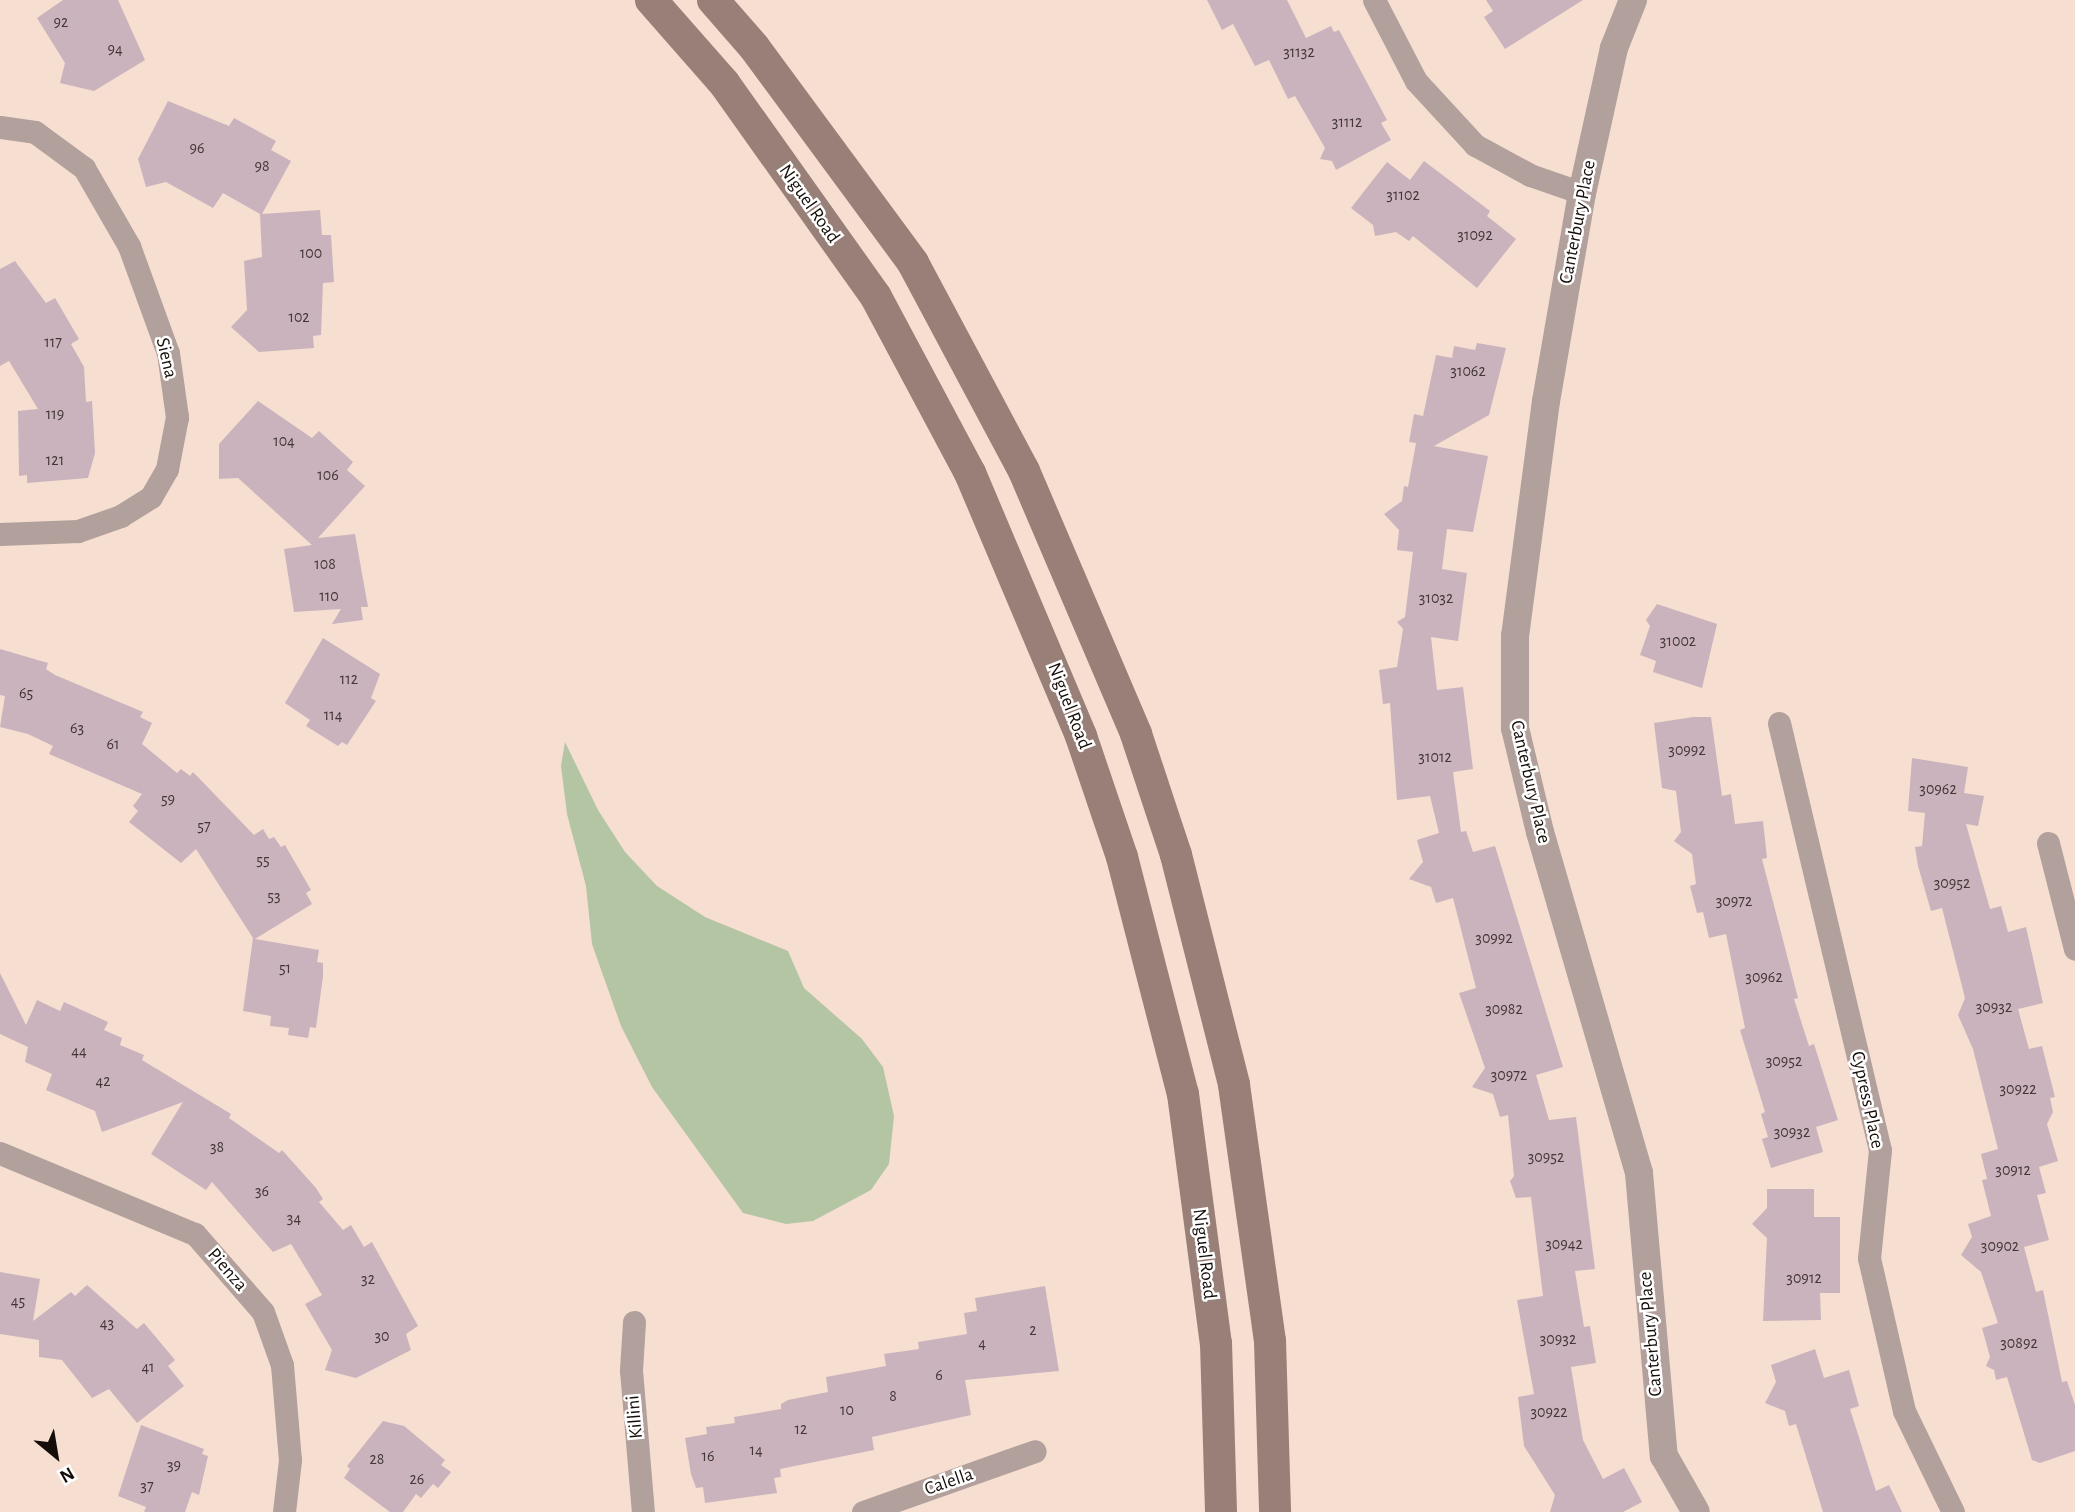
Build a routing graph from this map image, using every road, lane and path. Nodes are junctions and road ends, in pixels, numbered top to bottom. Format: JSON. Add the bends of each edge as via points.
{"nodes":[{"id":1,"x":651,"y":0,"type":"edge"},
{"id":2,"x":713,"y":0,"type":"edge"},
{"id":3,"x":1374,"y":0,"type":"edge"},
{"id":4,"x":1633,"y":0,"type":"edge"},
{"id":5,"x":0,"y":127,"type":"edge"},
{"id":6,"x":1582,"y":193,"type":"junction"},
{"id":7,"x":0,"y":534,"type":"edge"},
{"id":8,"x":1779,"y":723,"type":"dead end"},
{"id":9,"x":2048,"y":843,"type":"dead end"},
{"id":10,"x":2075,"y":949,"type":"edge"},
{"id":11,"x":0,"y":1153,"type":"edge"},
{"id":12,"x":634,"y":1322,"type":"dead end"},
{"id":13,"x":1035,"y":1451,"type":"dead end"},
{"id":14,"x":284,"y":1512,"type":"edge"},
{"id":15,"x":643,"y":1512,"type":"edge"},
{"id":16,"x":863,"y":1512,"type":"edge"},
{"id":17,"x":1221,"y":1512,"type":"edge"},
{"id":18,"x":1275,"y":1512,"type":"edge"},
{"id":19,"x":1696,"y":1512,"type":"edge"},
{"id":20,"x":1953,"y":1512,"type":"edge"}],
"edges":[{"from":1,"to":17,"type":"main road","name":"Niguel Road","via":[[724,83],[876,297],[970,473],[1082,736],[1122,857],[1183,1094],[1216,1343]]},
{"from":2,"to":18,"type":"main road","via":[[754,47],[913,263],[1024,471],[1136,734],[1176,855],[1234,1085],[1270,1341]]},
{"from":3,"to":6,"type":"street","via":[[1416,81],[1475,145],[1530,176]]},
{"from":4,"to":6,"type":"street","name":"Canterbury Place","via":[[1614,48]]},
{"from":5,"to":7,"type":"street","name":"Siena","via":[[35,132],[84,168],[129,246],[168,353],[177,417],[167,469],[150,497],[141,503],[121,516],[78,531]]},
{"from":6,"to":19,"type":"street","name":"Canterbury Place","via":[[1546,401],[1515,636],[1515,728],[1540,832],[1639,1173],[1664,1456]]},
{"from":8,"to":20,"type":"street","name":"Cypress Place","via":[[1880,1150],[1869,1258],[1904,1411]]},
{"from":9,"to":10,"type":"street"},
{"from":11,"to":14,"type":"street","name":"Pienza","via":[[195,1234],[264,1312],[282,1365],[289,1460]]},
{"from":12,"to":15,"type":"street","name":"Killini","via":[[631,1370]]},
{"from":13,"to":16,"type":"street","name":"Calella"}]}
